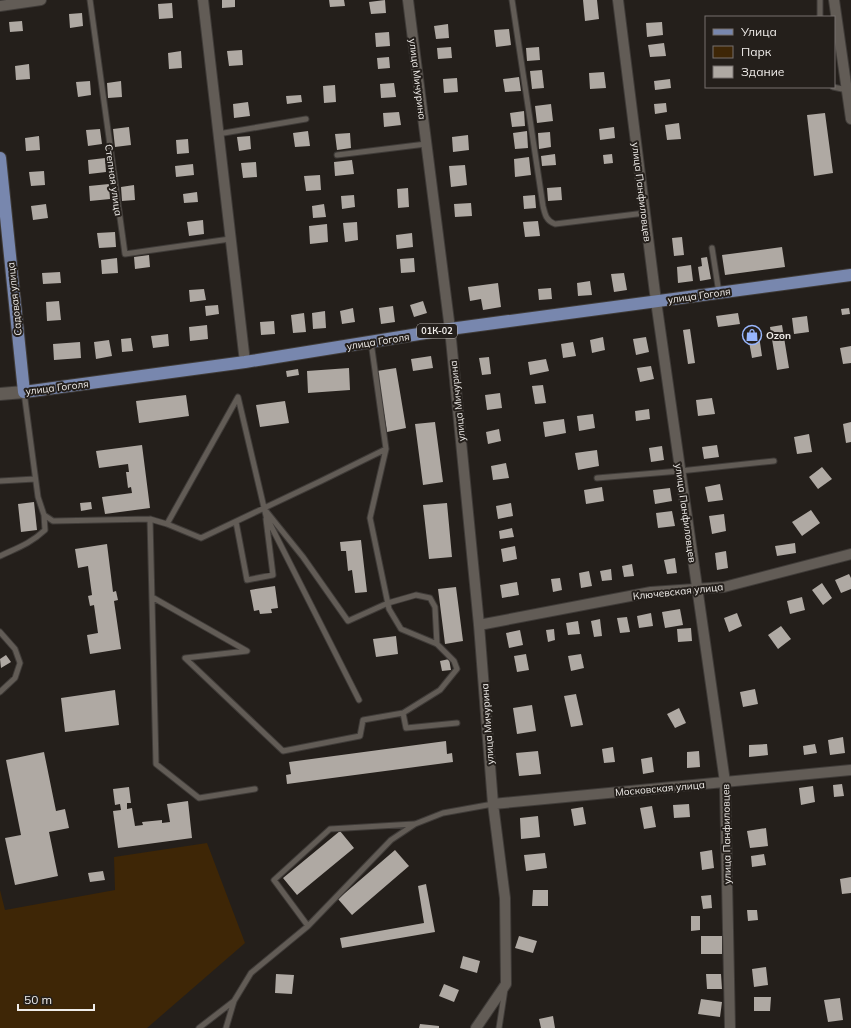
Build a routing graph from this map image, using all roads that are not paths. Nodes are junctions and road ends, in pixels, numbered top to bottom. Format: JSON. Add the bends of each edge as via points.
{"nodes":[{"id":1,"x":41,"y":0,"type":"edge"},
{"id":2,"x":90,"y":0,"type":"edge"},
{"id":3,"x":202,"y":0,"type":"edge"},
{"id":4,"x":408,"y":0,"type":"edge"},
{"id":5,"x":512,"y":0,"type":"edge"},
{"id":6,"x":618,"y":0,"type":"edge"},
{"id":7,"x":820,"y":0,"type":"edge"},
{"id":8,"x":834,"y":0,"type":"edge"},
{"id":9,"x":0,"y":6,"type":"edge"},
{"id":10,"x":820,"y":16,"type":"edge"},
{"id":11,"x":835,"y":87,"type":"edge"},
{"id":12,"x":847,"y":90,"type":"junction"},
{"id":13,"x":306,"y":119,"type":"dead end"},
{"id":14,"x":851,"y":119,"type":"edge"},
{"id":15,"x":218,"y":134,"type":"junction"},
{"id":16,"x":426,"y":144,"type":"junction"},
{"id":17,"x":336,"y":155,"type":"dead end"},
{"id":18,"x":0,"y":159,"type":"edge"},
{"id":19,"x":645,"y":213,"type":"junction"},
{"id":20,"x":230,"y":239,"type":"junction"},
{"id":21,"x":712,"y":248,"type":"dead end"},
{"id":22,"x":851,"y":275,"type":"edge"},
{"id":23,"x":719,"y":293,"type":"junction"},
{"id":24,"x":656,"y":301,"type":"junction"},
{"id":25,"x":450,"y":329,"type":"junction"},
{"id":26,"x":371,"y":342,"type":"junction"},
{"id":27,"x":245,"y":362,"type":"junction"},
{"id":28,"x":24,"y":392,"type":"junction"},
{"id":29,"x":0,"y":394,"type":"edge"},
{"id":30,"x":386,"y":449,"type":"junction"},
{"id":31,"x":774,"y":461,"type":"dead end"},
{"id":32,"x":680,"y":471,"type":"junction"},
{"id":33,"x":597,"y":478,"type":"dead end"},
{"id":34,"x":35,"y":479,"type":"junction"},
{"id":35,"x":0,"y":482,"type":"edge"},
{"id":36,"x":264,"y":508,"type":"junction"},
{"id":37,"x":44,"y":514,"type":"junction"},
{"id":38,"x":266,"y":516,"type":"junction"},
{"id":39,"x":150,"y":519,"type":"junction"},
{"id":40,"x":236,"y":522,"type":"junction"},
{"id":41,"x":167,"y":524,"type":"junction"},
{"id":42,"x":851,"y":554,"type":"edge"},
{"id":43,"x":0,"y":556,"type":"edge"},
{"id":44,"x":698,"y":589,"type":"junction"},
{"id":45,"x":152,"y":597,"type":"junction"},
{"id":46,"x":388,"y":603,"type":"junction"},
{"id":47,"x":479,"y":625,"type":"junction"},
{"id":48,"x":0,"y":632,"type":"edge"},
{"id":49,"x":437,"y":644,"type":"junction"},
{"id":50,"x":0,"y":692,"type":"edge"},
{"id":51,"x":359,"y":700,"type":"dead end"},
{"id":52,"x":402,"y":713,"type":"junction"},
{"id":53,"x":457,"y":723,"type":"dead end"},
{"id":54,"x":851,"y":770,"type":"edge"},
{"id":55,"x":725,"y":782,"type":"junction"},
{"id":56,"x":255,"y":789,"type":"dead end"},
{"id":57,"x":493,"y":804,"type":"junction"},
{"id":58,"x":415,"y":824,"type":"junction"},
{"id":59,"x":308,"y":926,"type":"junction"},
{"id":60,"x":506,"y":984,"type":"junction"},
{"id":61,"x":234,"y":1001,"type":"junction"},
{"id":62,"x":199,"y":1028,"type":"edge"},
{"id":63,"x":226,"y":1028,"type":"edge"},
{"id":64,"x":476,"y":1028,"type":"edge"},
{"id":65,"x":499,"y":1028,"type":"edge"},
{"id":66,"x":730,"y":1028,"type":"edge"}],
"edges":[{"from":1,"to":9,"type":"street"},
{"from":2,"to":20,"type":"lane","name":"Степная улица","via":[[124,254]]},
{"from":3,"to":15,"type":"street"},
{"from":4,"to":16,"type":"street","name":"улица Мичурина"},
{"from":5,"to":19,"type":"lane","via":[[543,206],[548,219],[555,224]]},
{"from":6,"to":19,"type":"street","name":"улица Панфиловцев"},
{"from":7,"to":10,"type":"lane"},
{"from":8,"to":12,"type":"street"},
{"from":11,"to":12,"type":"lane"},
{"from":12,"to":14,"type":"street"},
{"from":13,"to":15,"type":"lane"},
{"from":15,"to":20,"type":"street"},
{"from":16,"to":17,"type":"lane"},
{"from":16,"to":25,"type":"street","name":"улица Мичурина"},
{"from":18,"to":28,"type":"main road","name":"Садовая улица"},
{"from":19,"to":24,"type":"street","name":"улица Панфиловцев"},
{"from":20,"to":27,"type":"street"},
{"from":21,"to":23,"type":"lane"},
{"from":22,"to":23,"type":"main road","name":"улица Гоголя","number":"01К-02"},
{"from":23,"to":24,"type":"main road","name":"улица Гоголя","number":"01К-02"},
{"from":24,"to":25,"type":"main road","name":"улица Гоголя","number":"01К-02"},
{"from":24,"to":32,"type":"street","name":"улица Панфиловцев"},
{"from":25,"to":26,"type":"main road","name":"улица Гоголя","number":"01К-02"},
{"from":25,"to":47,"type":"street","name":"улица Мичурина"},
{"from":26,"to":27,"type":"main road","name":"улица Гоголя","number":"01К-02"},
{"from":26,"to":30,"type":"lane"},
{"from":27,"to":28,"type":"main road","name":"улица Гоголя","number":"01К-02"},
{"from":28,"to":29,"type":"main road","name":"улица Гоголя"},
{"from":28,"to":34,"type":"lane"},
{"from":30,"to":36,"type":"lane"},
{"from":30,"to":46,"type":"lane","via":[[370,518]]},
{"from":31,"to":32,"type":"lane"},
{"from":32,"to":33,"type":"lane"},
{"from":32,"to":44,"type":"street","name":"улица Панфиловцев"},
{"from":34,"to":35,"type":"lane"},
{"from":34,"to":37,"type":"lane"},
{"from":36,"to":38,"type":"lane"},
{"from":36,"to":40,"type":"lane"},
{"from":36,"to":41,"type":"lane","via":[[238,397]]},
{"from":36,"to":46,"type":"lane","via":[[303,557],[348,621]]},
{"from":37,"to":39,"type":"lane","via":[[53,521]]},
{"from":37,"to":43,"type":"lane","via":[[44,530],[35,540]]},
{"from":38,"to":40,"type":"lane","via":[[273,575],[247,580]]},
{"from":38,"to":51,"type":"lane"},
{"from":39,"to":41,"type":"lane"},
{"from":39,"to":45,"type":"lane"},
{"from":40,"to":41,"type":"lane","via":[[201,538]]},
{"from":42,"to":44,"type":"street","name":"Ключевская улица","via":[[724,588]]},
{"from":44,"to":47,"type":"street","name":"Ключевская улица","via":[[651,592]]},
{"from":44,"to":55,"type":"street","name":"улица Панфиловцев"},
{"from":45,"to":52,"type":"lane","via":[[247,651],[185,658],[283,751],[360,736],[363,720]]},
{"from":45,"to":56,"type":"lane","via":[[156,764],[199,798]]},
{"from":46,"to":49,"type":"lane","via":[[401,629]]},
{"from":46,"to":49,"type":"lane","via":[[416,595],[430,598],[435,607]]},
{"from":47,"to":57,"type":"street","name":"улица Мичурина"},
{"from":48,"to":50,"type":"lane","via":[[15,649],[20,663],[15,678]]},
{"from":49,"to":52,"type":"lane","via":[[454,661],[457,669],[440,690]]},
{"from":52,"to":53,"type":"lane","via":[[406,728]]},
{"from":54,"to":55,"type":"street","name":"Московская улица"},
{"from":55,"to":57,"type":"street","name":"Московская улица"},
{"from":55,"to":66,"type":"street","name":"улица Панфиловцев"},
{"from":57,"to":58,"type":"lane","via":[[443,813]]},
{"from":57,"to":60,"type":"street","name":"улица Мичурина","via":[[505,898]]},
{"from":58,"to":59,"type":"lane","via":[[391,840]]},
{"from":58,"to":59,"type":"lane","via":[[330,829],[274,880]]},
{"from":59,"to":61,"type":"lane","via":[[251,973]]},
{"from":60,"to":64,"type":"street"},
{"from":60,"to":65,"type":"lane","name":"улица Мичурина"},
{"from":61,"to":62,"type":"lane"},
{"from":61,"to":63,"type":"lane"}]}
